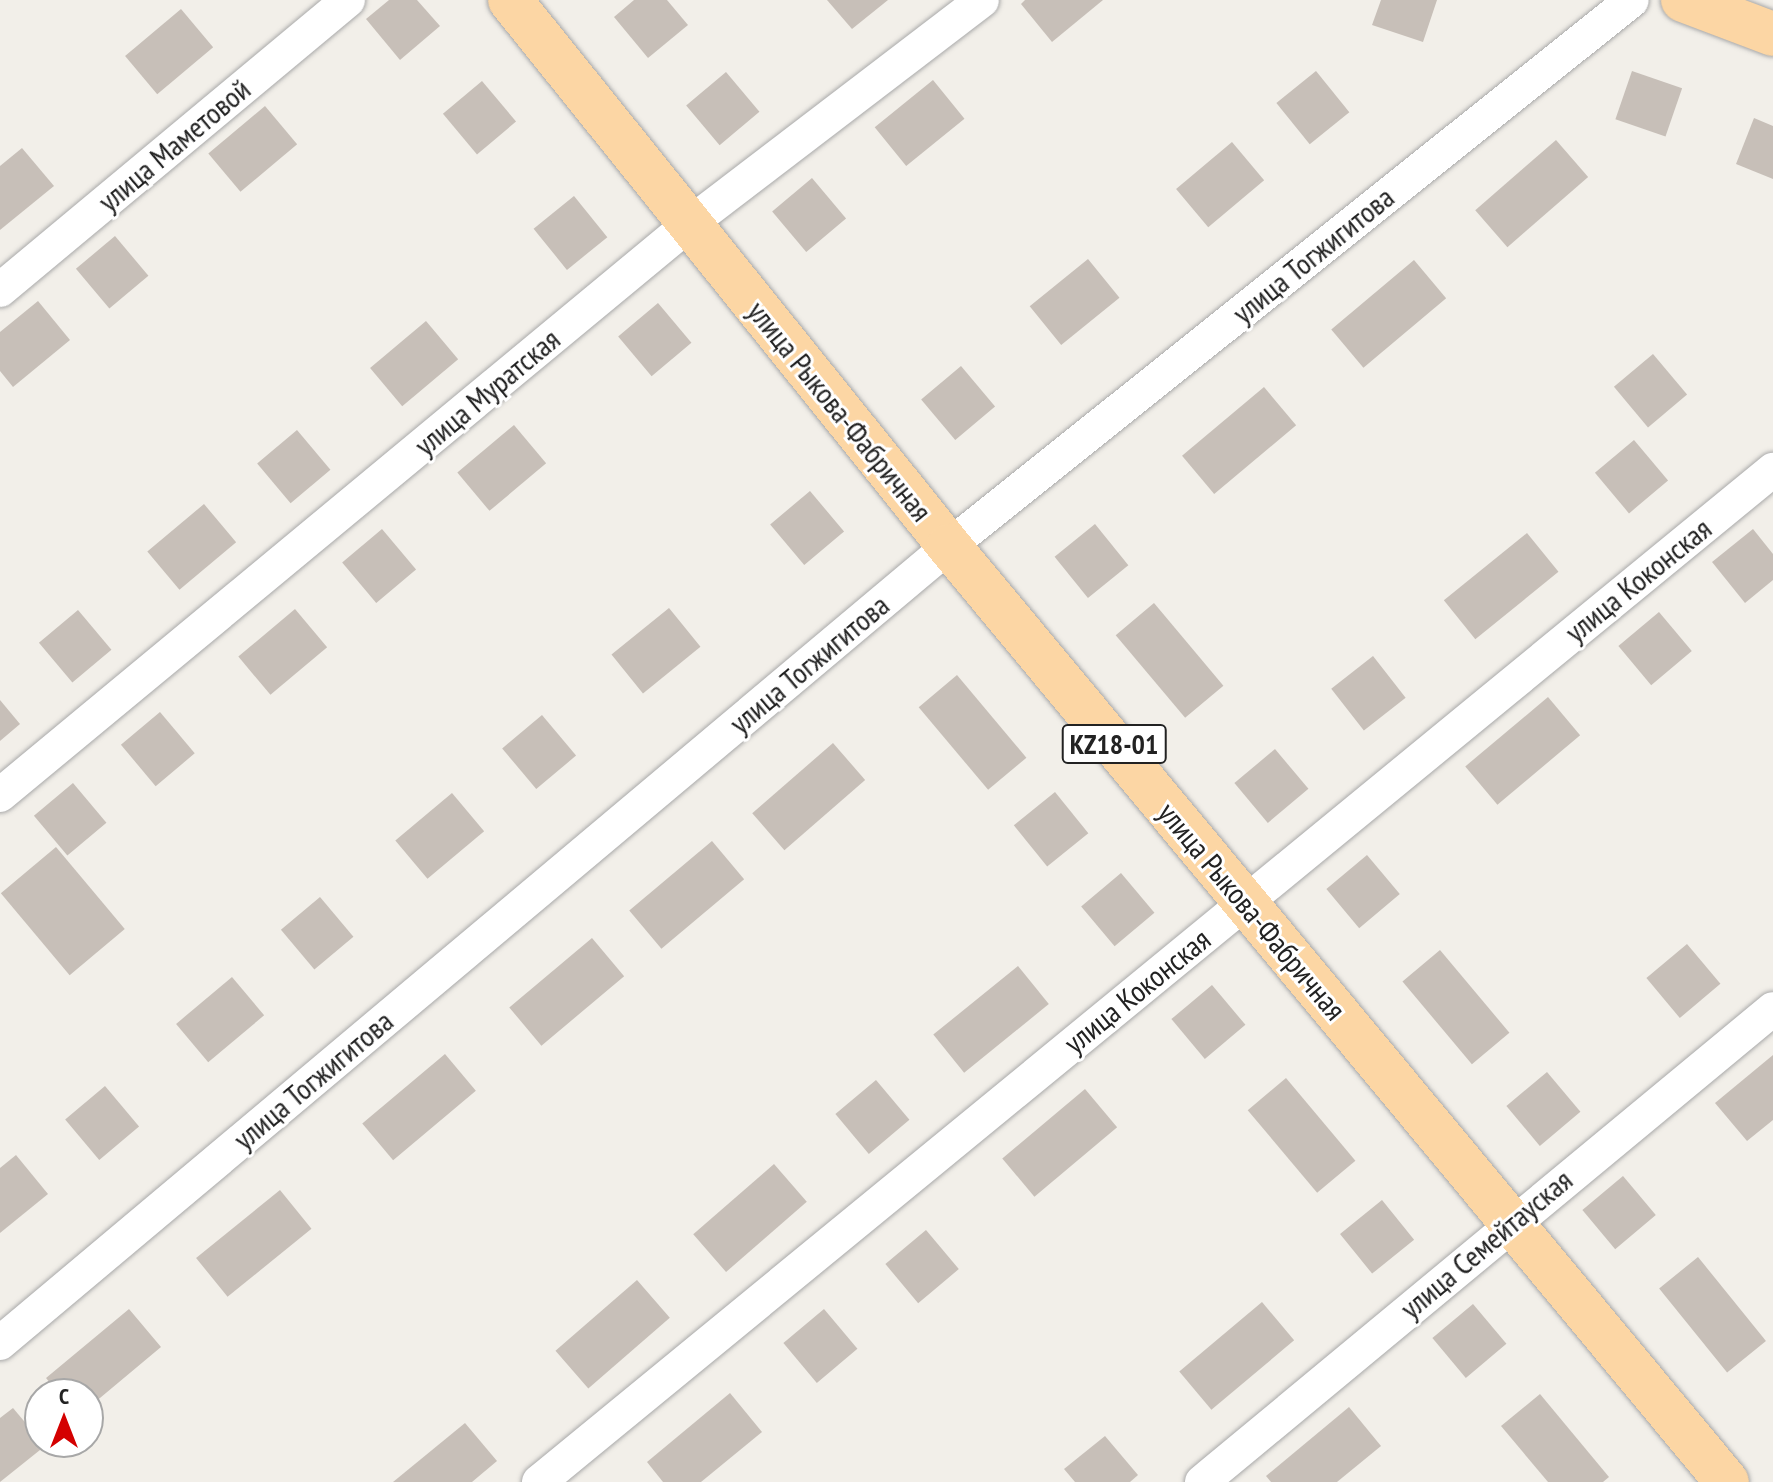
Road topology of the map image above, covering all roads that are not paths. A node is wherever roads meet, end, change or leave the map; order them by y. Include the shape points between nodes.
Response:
1 (348, 0) edge
2 (510, 0) edge
3 (982, 0) edge
4 (1632, 0) edge
5 (1683, 0) edge
6 (1773, 34) edge
7 (688, 225) junction
8 (0, 290) edge
9 (1773, 470) edge
10 (949, 546) junction
11 (0, 795) edge
12 (1245, 902) junction
13 (1773, 1009) edge
14 (1511, 1222) junction
15 (0, 1343) edge
16 (539, 1482) edge
17 (1202, 1482) edge
18 (1727, 1482) edge

1 - 8 street, улица Маметовой
2 - 7 main road, улица Рыкова-Фабричная / KZ18-01
3 - 7 street, улица Муратская
4 - 10 street, улица Тогжигитова
5 - 6 main road
7 - 10 main road, улица Рыкова-Фабричная / KZ18-01
7 - 11 street, улица Муратская
9 - 12 street, улица Коконская
10 - 12 main road, улица Рыкова-Фабричная / KZ18-01
10 - 15 street, улица Тогжигитова
12 - 14 main road, улица Рыкова-Фабричная / KZ18-01
12 - 16 street, улица Коконская
13 - 14 street, улица Семейтауская
14 - 17 street, улица Семейтауская
14 - 18 main road, улица Рыкова-Фабричная / KZ18-01

